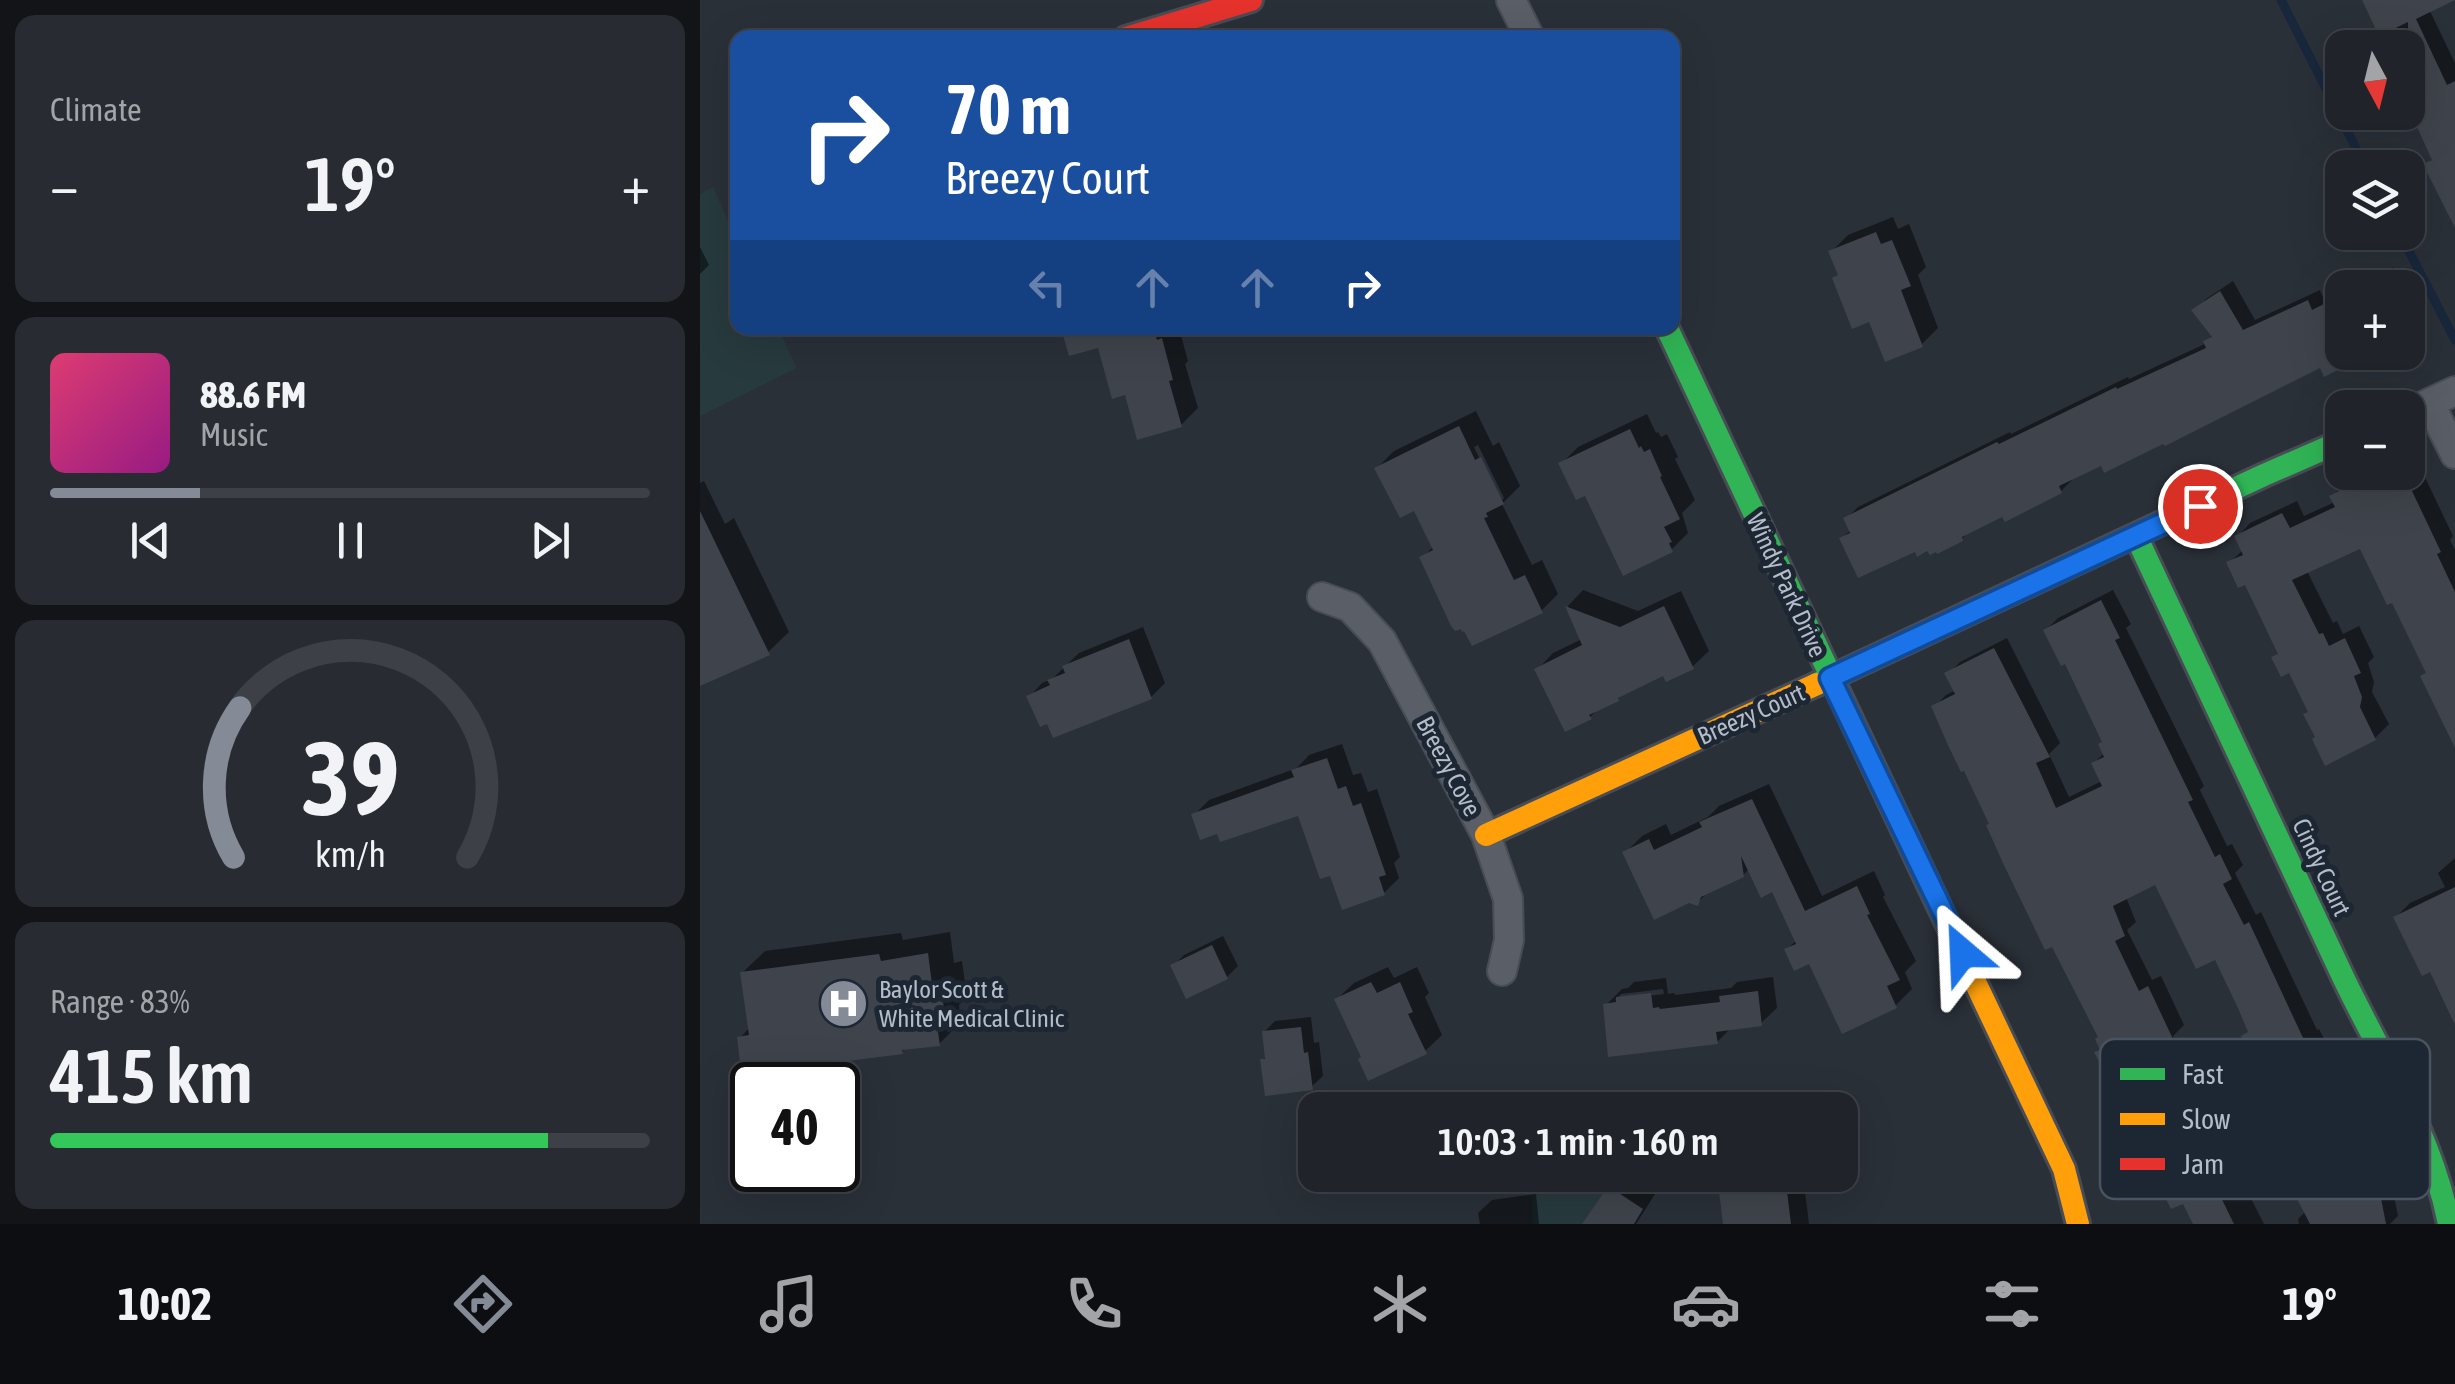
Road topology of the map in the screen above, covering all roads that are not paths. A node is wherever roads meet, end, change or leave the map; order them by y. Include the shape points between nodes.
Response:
1 (1251, 0) edge
2 (1512, 0) edge
3 (1152, 30) edge
4 (1526, 30) edge
5 (1670, 335) edge
6 (2431, 403) edge
7 (2325, 449) edge
8 (2455, 454) edge
9 (2136, 536) junction
10 (1322, 597) dead end
11 (1830, 678) junction
12 (1486, 834) junction
13 (1502, 970) dead end
14 (2373, 1039) edge
15 (2430, 1156) edge
16 (2078, 1224) edge
17 (2449, 1224) edge

1 - 3 street
2 - 4 street
5 - 11 street, Windy Park Drive
6 - 8 street
7 - 9 street, Breezy Court
9 - 11 street, Breezy Court
9 - 14 street, Cindy Court
10 - 12 street, Breezy Cove via 1350,607 1382,641
11 - 12 street, Breezy Court
11 - 16 street, Windy Park Drive via 2057,1152
12 - 13 street, Breezy Cove via 1508,899
15 - 17 street, Cindy Court

